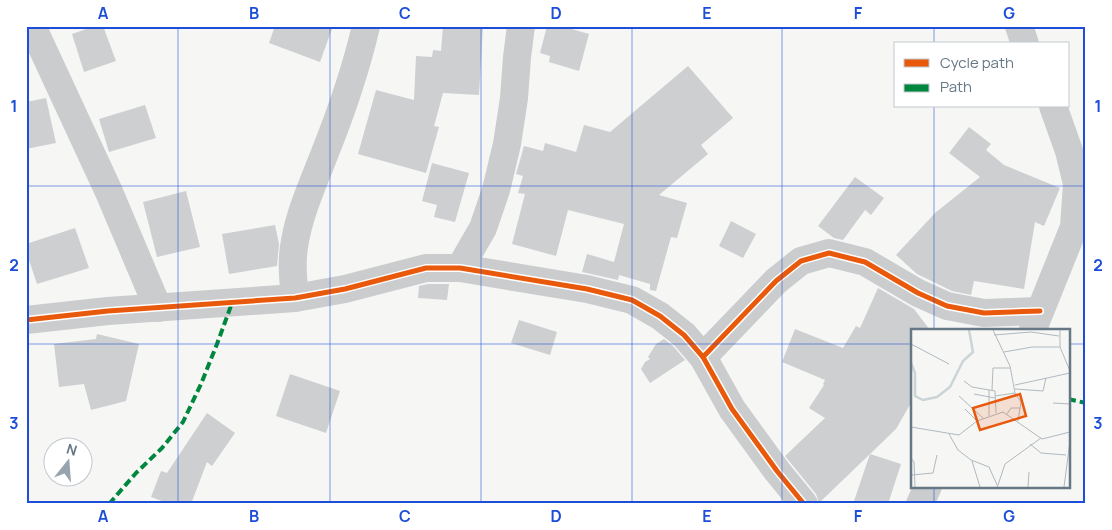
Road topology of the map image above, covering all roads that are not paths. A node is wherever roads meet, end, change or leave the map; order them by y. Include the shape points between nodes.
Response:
1 (32, 26) edge
2 (366, 26) edge
3 (522, 26) edge
4 (1019, 26) edge
5 (1024, 42) edge
6 (1054, 108) edge
7 (460, 268) junction
8 (295, 298) junction
9 (158, 308) junction
10 (26, 320) edge
11 (1036, 320) edge
12 (703, 357) junction
13 (927, 488) edge
14 (804, 504) edge
15 (920, 504) edge

1 - 9 street via 109,192
2 - 8 street via 345,102 295,240
3 - 7 street via 507,144 496,190 483,228
4 - 5 street
6 - 11 street via 1077,184 1074,227
7 - 8 street via 426,268
7 - 12 street via 587,289 632,300 684,335
8 - 9 street
9 - 10 street
11 - 12 street via 947,306 865,262 829,253 801,261 776,281
12 - 14 street via 732,409
13 - 15 street

